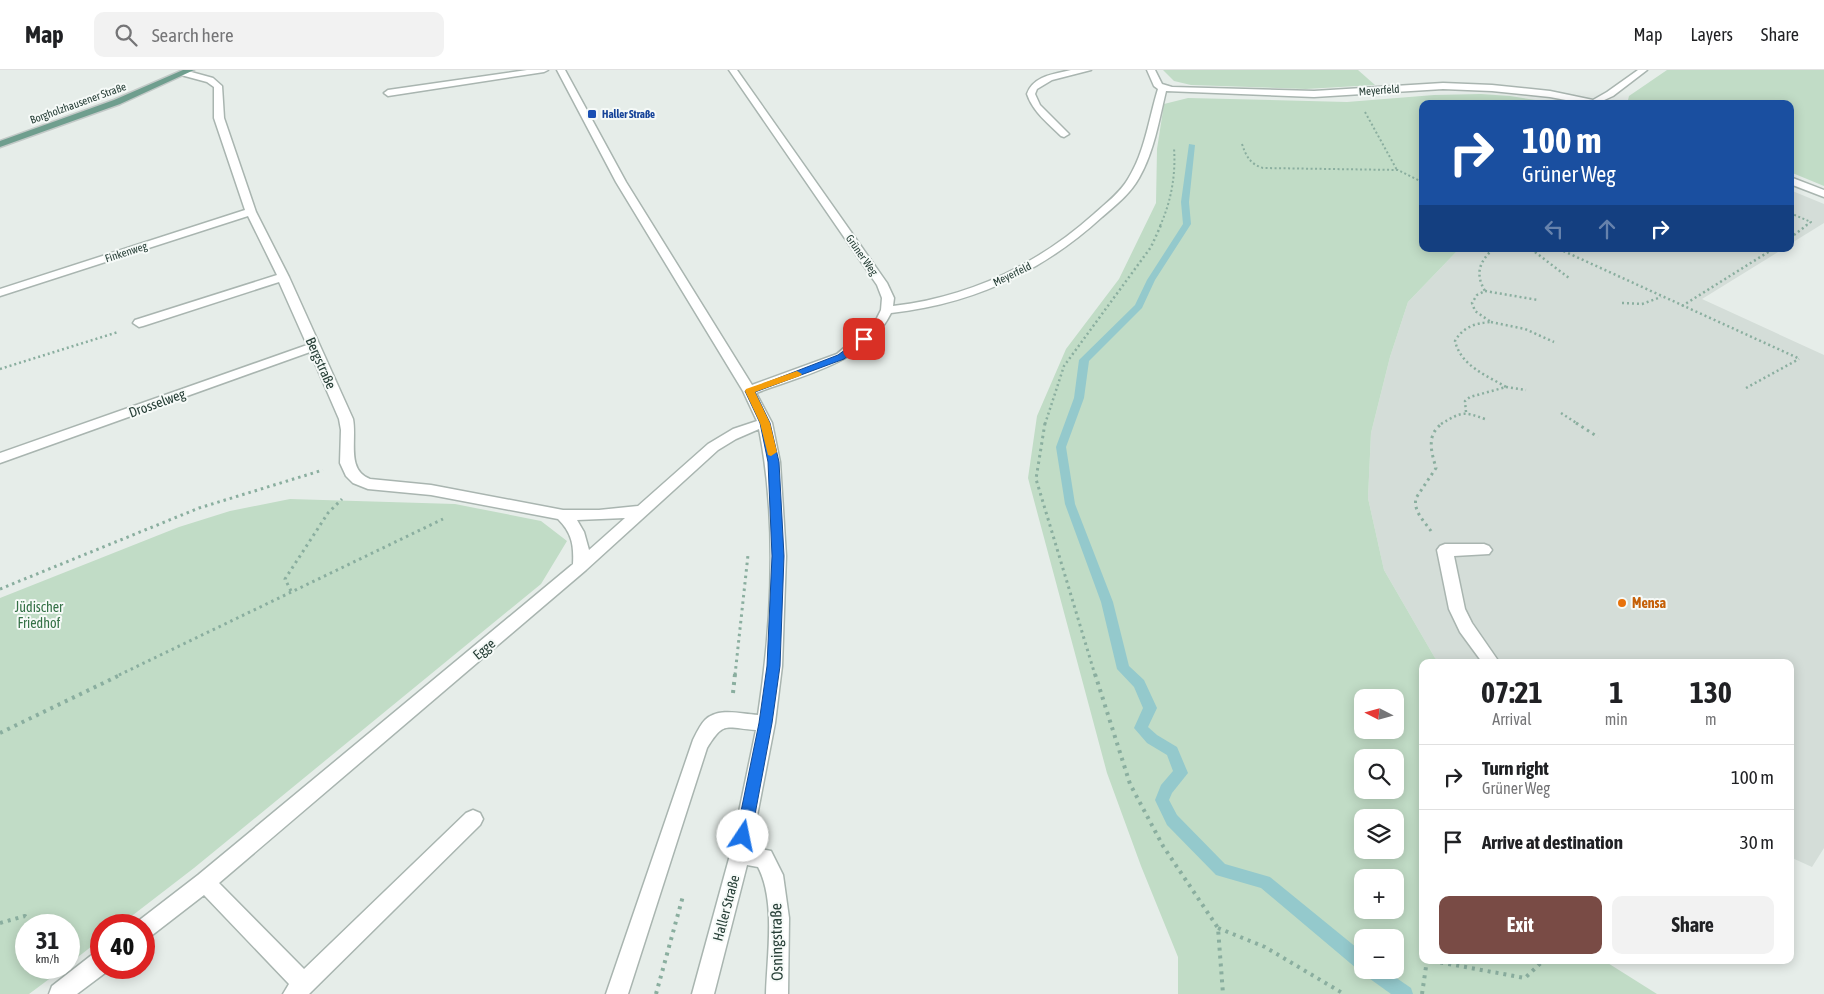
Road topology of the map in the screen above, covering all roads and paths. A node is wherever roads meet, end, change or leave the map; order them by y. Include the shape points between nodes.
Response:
1 (544, 70) edge
2 (561, 70) edge
3 (733, 70) edge
4 (1087, 70) edge
5 (1150, 70) edge
6 (1643, 70) edge
7 (187, 72) edge
8 (1162, 89) junction
9 (1354, 92) junction
10 (388, 93) dead end
11 (1583, 100) edge
12 (1603, 100) edge
13 (1064, 134) dead end
14 (1174, 140) dead end
15 (0, 144) edge
16 (1242, 144) dead end
17 (1398, 170) junction
18 (1419, 180) edge
19 (1794, 182) edge
20 (1824, 194) edge
21 (251, 212) junction
22 (1794, 216) edge
23 (1794, 235) edge
24 (1490, 252) edge
25 (1535, 252) edge
26 (1565, 252) edge
27 (1768, 252) edge
28 (284, 277) junction
29 (1570, 278) dead end
30 (1484, 291) junction
31 (0, 293) edge
32 (1662, 297) junction
33 (1538, 300) dead end
34 (1622, 303) dead end
35 (1682, 306) junction
36 (887, 310) junction
37 (1491, 322) junction
38 (139, 323) joint
39 (1554, 342) dead end
40 (314, 347) junction
41 (0, 369) edge
42 (1506, 387) junction
43 (1746, 388) dead end
44 (1526, 390) dead end
45 (750, 391) junction
46 (1466, 412) junction
47 (1561, 413) dead end
48 (1485, 419) dead end
49 (765, 423) junction
50 (1598, 437) dead end
51 (0, 458) edge
52 (347, 463) junction
53 (358, 480) junction
54 (482, 500) junction
55 (642, 511) junction
56 (563, 515) junction
57 (1445, 550) junction
58 (1484, 550) dead end
59 (582, 566) junction
60 (0, 589) edge
61 (291, 591) junction
62 (1489, 659) edge
63 (766, 723) junction
64 (0, 733) edge
65 (473, 819) dead end
66 (740, 855) junction
67 (205, 882) junction
68 (15, 919) edge
69 (155, 921) edge
70 (0, 923) edge
71 (1218, 928) junction
72 (1426, 964) edge
73 (1449, 964) edge
74 (1540, 964) edge
75 (90, 971) edge
76 (299, 989) edge
77 (60, 994) edge
78 (617, 994) edge
79 (703, 994) edge
80 (776, 994) edge
81 (1223, 994) edge
82 (1344, 994) edge
83 (1422, 994) edge

1 - 10 street
2 - 45 street, Haller Straße via 621,182
3 - 36 street, Grüner Weg via 883,285 888,298
4 - 13 street via 1050,77 1034,88 1033,103
5 - 8 street
6 - 12 street
7 - 15 main road, Borgholzhausener Straße via 117,102
7 - 21 street, Bergstraße via 218,86 220,118
8 - 9 street, Meyerfeld via 1305,94
8 - 36 street, Meyerfeld via 1146,149 1130,186 1084,230 1034,264 995,283 957,298
9 - 11 street, Meyerfeld via 1473,87
9 - 17 path
14 - 71 path via 1175,164 1169,206 1151,248 1064,366 1046,416 1036,479 1130,784 1163,846
16 - 17 path via 1248,162 1263,168
17 - 18 path
19 - 20 street
21 - 28 street, Bergstraße
21 - 31 street, Finkenweg
22 - 23 path via 1811,222
24 - 30 path via 1478,268 1478,279
25 - 29 path
26 - 32 path
27 - 35 path
28 - 38 street
28 - 40 street, Bergstraße
30 - 33 path
30 - 37 path via 1475,294 1472,306 1481,318
32 - 34 path via 1647,304
32 - 35 path
35 - 43 path via 1800,358
36 - 45 street via 864,339 841,357
37 - 39 path via 1525,329
37 - 42 path via 1464,329 1455,341 1456,348 1468,363
38 - 41 path
40 - 51 street, Drosselweg
40 - 52 street, Bergstraße via 346,419
42 - 44 path
42 - 46 path via 1470,397 1465,401
45 - 49 street, Haller Straße
46 - 48 path
46 - 57 path via 1448,419 1434,432 1430,447 1436,468 1416,494 1414,504
47 - 50 path
49 - 55 street, Egge via 737,431 713,446
49 - 63 street, Haller Straße via 773,462 778,556 774,666
52 - 53 street
52 - 60 path via 199,508
53 - 54 street
53 - 61 path via 328,513 285,579
54 - 56 street
54 - 61 path
55 - 56 street
55 - 59 street, Egge
56 - 59 street via 574,525 582,545
57 - 58 street
57 - 62 street via 1457,609
59 - 67 street, Egge
61 - 64 path
63 - 66 street, Haller Straße
63 - 78 street via 720,720 710,726 699,746
65 - 76 street
66 - 79 street, Haller Straße
66 - 80 street, Osningstraße via 764,858 773,875 779,918
67 - 69 street, Egge
67 - 76 street
68 - 70 path
71 - 81 path
71 - 82 path via 1265,947
72 - 83 path
73 - 74 path via 1525,978
75 - 77 street

